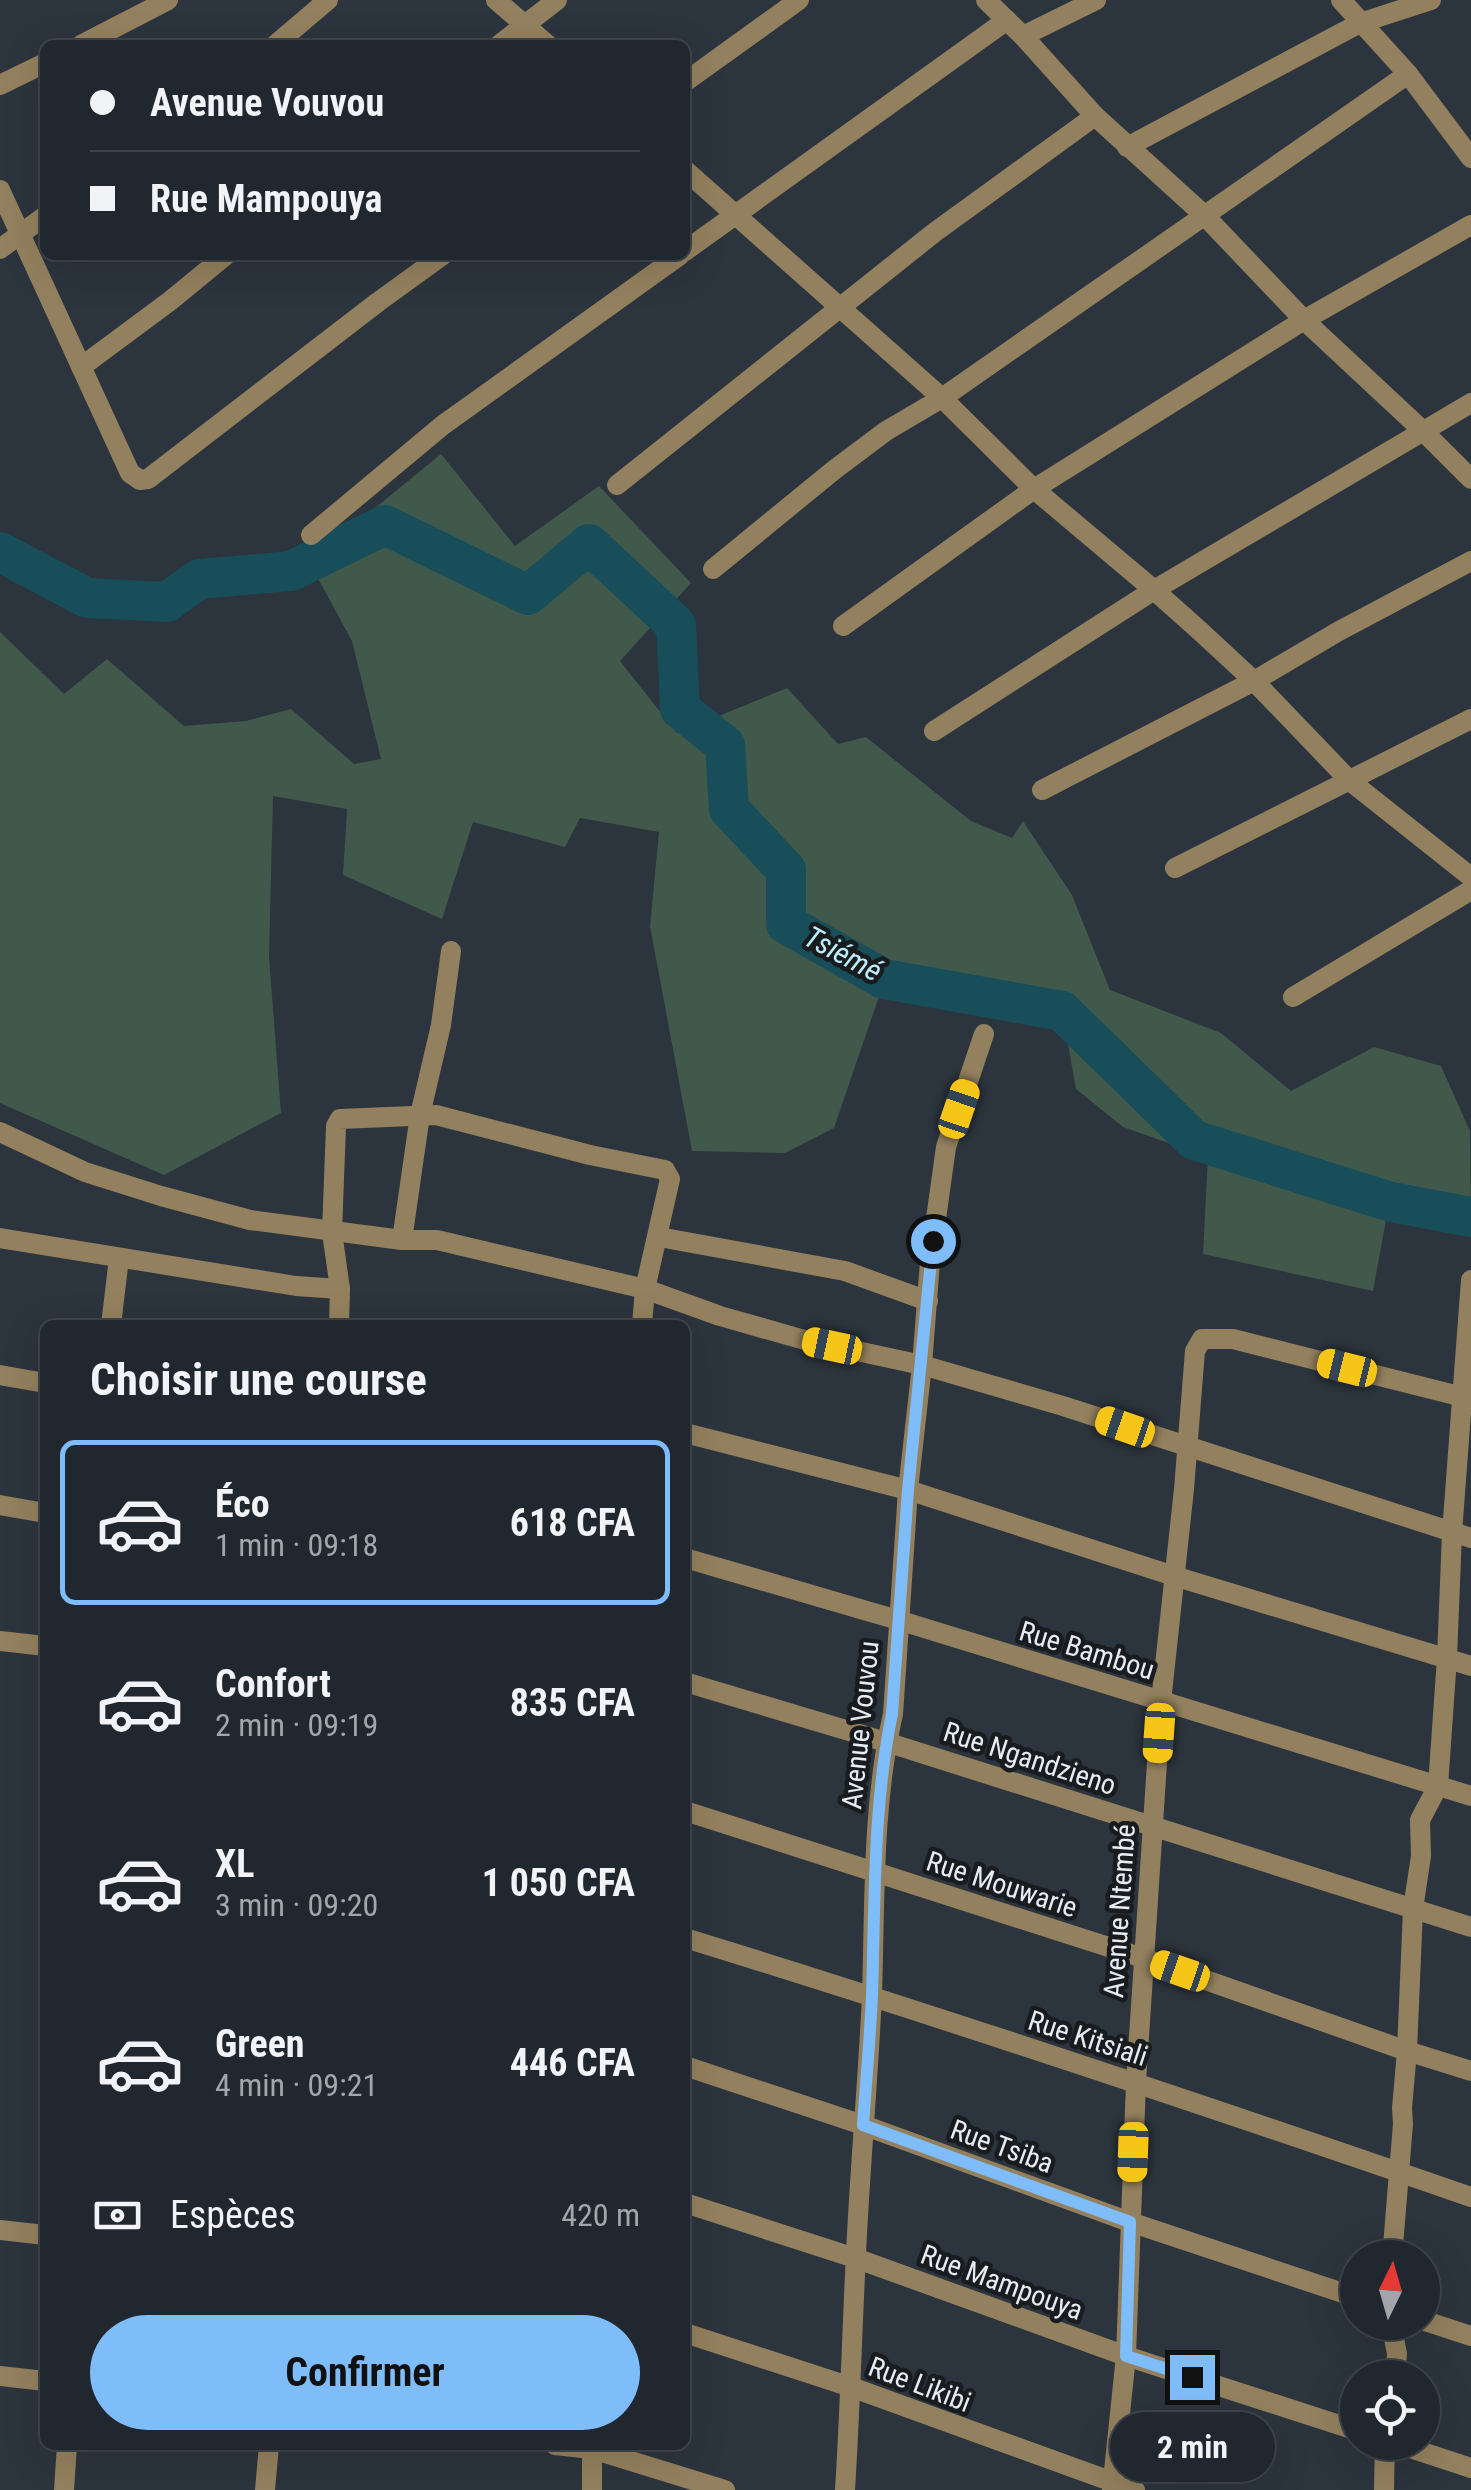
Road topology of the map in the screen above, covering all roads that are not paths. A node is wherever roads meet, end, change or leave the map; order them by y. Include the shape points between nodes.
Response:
1 (168, 0) edge
2 (328, 0) edge
3 (496, 0) edge
4 (557, 0) edge
5 (799, 0) edge
6 (986, 0) edge
7 (1096, 0) edge
8 (1341, 0) edge
9 (1431, 0) edge
10 (1006, 20) junction
11 (1360, 23) junction
12 (525, 24) junction
13 (1024, 36) junction
14 (91, 40) edge
15 (281, 40) edge
16 (505, 40) edge
17 (543, 40) edge
18 (40, 65) edge
19 (1408, 74) junction
20 (690, 78) edge
21 (0, 84) edge
22 (1095, 116) junction
23 (1127, 147) junction
24 (1471, 158) edge
25 (690, 175) edge
26 (0, 190) edge
27 (1204, 215) junction
28 (734, 216) junction
29 (40, 220) edge
30 (1471, 225) edge
31 (20, 234) junction
32 (690, 247) edge
33 (0, 249) edge
34 (220, 260) edge
35 (436, 260) edge
36 (672, 260) edge
37 (840, 308) junction
38 (1304, 320) junction
39 (81, 367) junction
40 (942, 398) junction
41 (1471, 403) edge
42 (1422, 430) junction
43 (1471, 479) edge
44 (617, 485) dead end
45 (1034, 489) junction
46 (311, 535) dead end
47 (1471, 561) edge
48 (714, 569) dead end
49 (1154, 590) junction
50 (843, 626) dead end
51 (1254, 681) junction
52 (1471, 718) edge
53 (934, 730) dead end
54 (1350, 780) junction
55 (1042, 790) dead end
56 (1175, 868) dead end
57 (1471, 877) edge
58 (1471, 890) edge
59 (452, 952) dead end
60 (1293, 998) dead end
61 (984, 1034) dead end
62 (420, 1115) junction
63 (0, 1132) edge
64 (332, 1232) junction
65 (659, 1237) junction
66 (0, 1238) edge
67 (402, 1240) junction
68 (119, 1258) junction
69 (1471, 1280) edge
70 (645, 1289) junction
71 (340, 1290) junction
72 (928, 1301) junction
73 (112, 1320) edge
74 (339, 1320) edge
75 (642, 1320) edge
76 (922, 1366) junction
77 (0, 1375) edge
78 (40, 1382) edge
79 (1466, 1398) edge
80 (690, 1434) edge
81 (1187, 1448) junction
82 (908, 1490) junction
83 (0, 1505) edge
84 (40, 1512) edge
85 (1461, 1536) edge
86 (690, 1559) edge
87 (1174, 1576) junction
88 (898, 1620) junction
89 (0, 1641) edge
90 (40, 1645) edge
91 (1447, 1658) junction
92 (1471, 1666) edge
93 (690, 1683) edge
94 (1161, 1702) junction
95 (886, 1742) junction
96 (1438, 1786) junction
97 (1471, 1796) edge
98 (690, 1813) edge
99 (1152, 1826) junction
100 (874, 1872) junction
101 (1413, 1908) junction
102 (1471, 1927) edge
103 (690, 1940) edge
104 (1143, 1958) junction
105 (872, 1996) junction
106 (1407, 2051) junction
107 (690, 2068) edge
108 (1471, 2071) edge
109 (1136, 2082) junction
110 (863, 2125) junction
111 (1398, 2172) junction
112 (1471, 2197) edge
113 (690, 2206) edge
114 (1130, 2222) junction
115 (0, 2230) edge
116 (40, 2234) edge
117 (1393, 2240) edge
118 (855, 2258) junction
119 (1340, 2292) edge
120 (1440, 2326) edge
121 (690, 2335) edge
122 (1471, 2336) edge
123 (1126, 2356) junction
124 (0, 2376) edge
125 (40, 2380) edge
126 (851, 2387) junction
127 (1340, 2425) edge
128 (67, 2450) edge
129 (268, 2450) edge
130 (592, 2450) edge
131 (601, 2450) edge
132 (1440, 2458) edge
133 (1387, 2460) edge
134 (1471, 2468) edge
135 (1112, 2486) edge
136 (64, 2490) edge
137 (265, 2490) edge
138 (592, 2490) edge
139 (724, 2490) edge
140 (844, 2490) edge
141 (1134, 2490) edge
142 (1384, 2490) edge

1 - 14 street
2 - 15 street
3 - 12 street
4 - 12 street
5 - 20 street
6 - 10 street
7 - 13 street
8 - 11 street
9 - 11 street
10 - 13 street
10 - 28 street
11 - 19 street
11 - 23 street
12 - 16 street
12 - 17 street
13 - 22 street
18 - 21 street
19 - 24 street
19 - 27 street
22 - 23 street
22 - 37 street
23 - 27 street
25 - 28 street
26 - 31 street
27 - 38 street
27 - 40 street
28 - 32 street
28 - 37 street
29 - 31 street
30 - 38 street
31 - 33 street
31 - 39 street
34 - 39 street
35 - 39 street via 148,479 130,473
36 - 46 street via 444,425
37 - 40 street
37 - 44 street
38 - 42 street
38 - 45 street
40 - 45 street
40 - 48 street via 886,431
41 - 42 street
42 - 43 street
42 - 49 street
45 - 49 street
45 - 50 street
47 - 51 street
49 - 51 street
49 - 53 street
51 - 54 street
51 - 55 street
52 - 54 street
54 - 56 street
54 - 57 street
58 - 60 street
59 - 62 street
61 - 72 street, Avenue Vouvou via 946,1147
62 - 64 street via 340,1119
62 - 65 street via 666,1170
62 - 67 street
63 - 64 street via 85,1172 162,1196 250,1220
64 - 67 street
64 - 71 street
65 - 70 street
65 - 72 street via 845,1271
66 - 68 street
67 - 70 street via 437,1240
68 - 71 street
68 - 73 street
69 - 79 street
70 - 75 street
70 - 76 street via 802,1339
71 - 74 street
72 - 76 street, Avenue Vouvou
76 - 81 street
76 - 82 street, Avenue Vouvou
77 - 78 street
79 - 81 street, Avenue Ntembé via 1233,1339 1202,1339 1195,1351
79 - 85 street
80 - 82 street
81 - 85 street
81 - 87 street, Avenue Ntembé
82 - 87 street
82 - 88 street, Avenue Vouvou
83 - 84 street
85 - 91 street
86 - 88 street, Rue Bambou
87 - 91 street
87 - 94 street, Avenue Ntembé
88 - 94 street, Rue Bambou
88 - 95 street, Avenue Vouvou
89 - 90 street
91 - 92 street
91 - 96 street
93 - 95 street, Rue Ngandzieno
94 - 96 street, Rue Bambou
94 - 99 street, Avenue Ntembé
95 - 99 street, Rue Ngandzieno
95 - 100 street, Avenue Vouvou
96 - 97 street, Rue Bambou
96 - 101 street via 1420,1820
98 - 100 street, Rue Mouwarie
99 - 101 street, Rue Ngandzieno
99 - 104 street, Avenue Ntembé
100 - 104 street, Rue Mouwarie
100 - 105 street, Avenue Vouvou
101 - 102 street, Rue Ngandzieno
101 - 106 street
103 - 105 street, Rue Kitsiali
104 - 106 street, Rue Mouwarie
104 - 109 street, Avenue Ntembé
105 - 109 street, Rue Kitsiali
105 - 110 street, Avenue Vouvou
106 - 108 street, Rue Mouwarie
106 - 111 street
107 - 110 street, Rue Tsiba
109 - 111 street, Rue Kitsiali
109 - 114 street, Avenue Ntembé
110 - 114 street, Rue Tsiba
110 - 118 street, Avenue Vouvou
111 - 112 street, Rue Kitsiali
111 - 117 street
113 - 118 street, Rue Mampouya
114 - 119 street, Rue Tsiba
114 - 123 street, Avenue Ntembé
115 - 116 street
118 - 123 street, Rue Mampouya
118 - 126 street, Avenue Vouvou
120 - 122 street
121 - 126 street, Rue Likibi
123 - 127 street, Rue Mampouya
123 - 135 street, Avenue Ntembé
124 - 125 street
126 - 135 street, Rue Likibi
126 - 140 street, Avenue Vouvou
128 - 136 street
129 - 137 street
130 - 138 street
131 - 139 street
132 - 134 street
133 - 142 street
135 - 141 street, Rue Likibi

